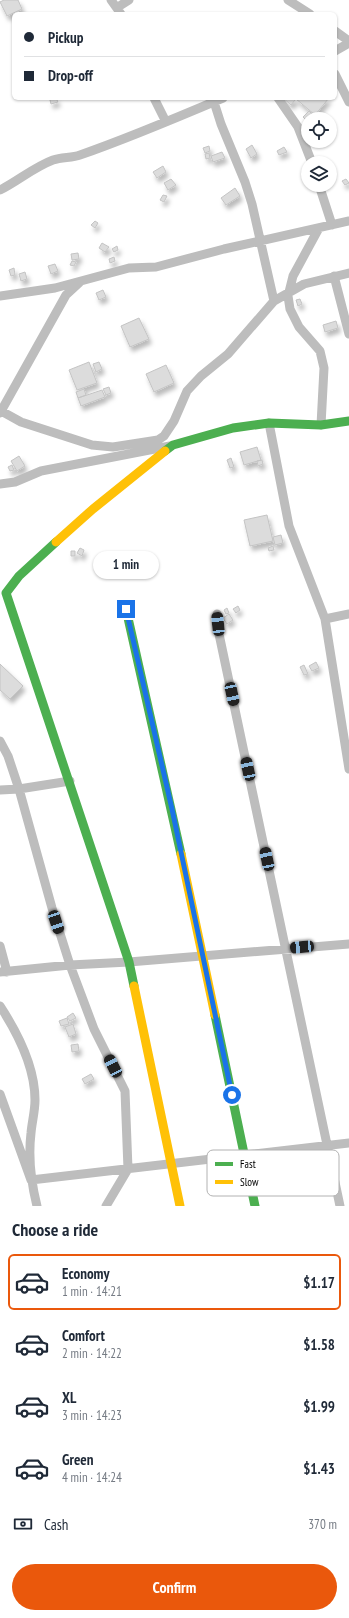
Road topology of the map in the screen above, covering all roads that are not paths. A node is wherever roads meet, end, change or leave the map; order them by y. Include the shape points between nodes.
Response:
1 (111, 0) edge
2 (129, 0) edge
3 (288, 0) edge
4 (120, 11) edge
5 (307, 12) edge
6 (337, 33) edge
7 (349, 42) edge
8 (337, 50) edge
9 (337, 78) edge
10 (155, 100) edge
11 (218, 100) edge
12 (279, 100) edge
13 (349, 102) edge
14 (166, 122) junction
15 (309, 156) edge
16 (0, 190) edge
17 (321, 192) edge
18 (349, 221) edge
19 (332, 225) junction
20 (319, 228) junction
21 (261, 240) junction
22 (349, 273) edge
23 (334, 276) junction
24 (82, 281) junction
25 (289, 292) junction
26 (0, 296) edge
27 (274, 300) junction
28 (349, 334) edge
29 (0, 412) edge
30 (349, 421) edge
31 (269, 423) junction
32 (321, 425) junction
33 (173, 445) junction
34 (0, 484) edge
35 (126, 609) dead end
36 (217, 614) dead end
37 (349, 614) edge
38 (325, 619) junction
39 (0, 741) edge
40 (349, 769) edge
41 (70, 781) junction
42 (19, 789) junction
43 (0, 790) edge
44 (349, 944) edge
45 (0, 946) edge
46 (286, 949) junction
47 (203, 956) junction
48 (129, 962) junction
49 (70, 965) junction
50 (4, 972) edge
51 (0, 1006) edge
52 (0, 1094) edge
53 (349, 1143) edge
54 (328, 1146) junction
55 (244, 1150) edge
56 (291, 1150) edge
57 (329, 1150) edge
58 (207, 1160) edge
59 (172, 1164) junction
60 (128, 1168) junction
61 (30, 1180) junction
62 (253, 1196) edge
63 (338, 1196) edge
64 (37, 1206) edge
65 (106, 1206) edge
66 (180, 1206) edge
67 (255, 1206) edge
68 (340, 1206) edge

1 - 4 street
2 - 4 street
3 - 5 street
6 - 7 street
7 - 8 street
9 - 13 street
10 - 14 street
11 - 14 street
11 - 21 street via 228,142 245,182
12 - 15 street via 298,127
14 - 16 street via 78,156 54,160
17 - 19 street
18 - 19 street
19 - 20 street
20 - 21 street
20 - 25 street via 293,276
21 - 24 street via 156,267 129,268
21 - 27 street
22 - 23 street
23 - 25 street via 304,284
23 - 28 street
24 - 26 street via 55,288
24 - 29 street via 66,295
25 - 27 street
25 - 32 street via 290,309 299,326 320,351 324,368
27 - 29 street via 228,354 187,391 174,421 164,436 158,440 113,447 92,445 21,422
30 - 32 street
31 - 32 street
31 - 33 street via 233,428
31 - 38 street via 289,526
33 - 34 street via 40,472 15,482
33 - 41 street via 93,509 19,576 6,593
35 - 47 street
36 - 46 street
37 - 38 street
38 - 40 street
39 - 42 street
41 - 42 street
41 - 48 street
42 - 43 street
42 - 49 street
44 - 46 street
45 - 50 street
46 - 47 street
46 - 54 street
47 - 48 street
47 - 55 street
48 - 49 street
48 - 59 street
49 - 50 street
49 - 60 street via 94,1029 125,1091
51 - 61 street via 15,1028 34,1082
52 - 61 street
53 - 54 street
54 - 56 street
54 - 57 street
58 - 59 street
59 - 60 street
59 - 66 street
60 - 61 street
60 - 65 street
61 - 64 street
62 - 67 street
63 - 68 street

